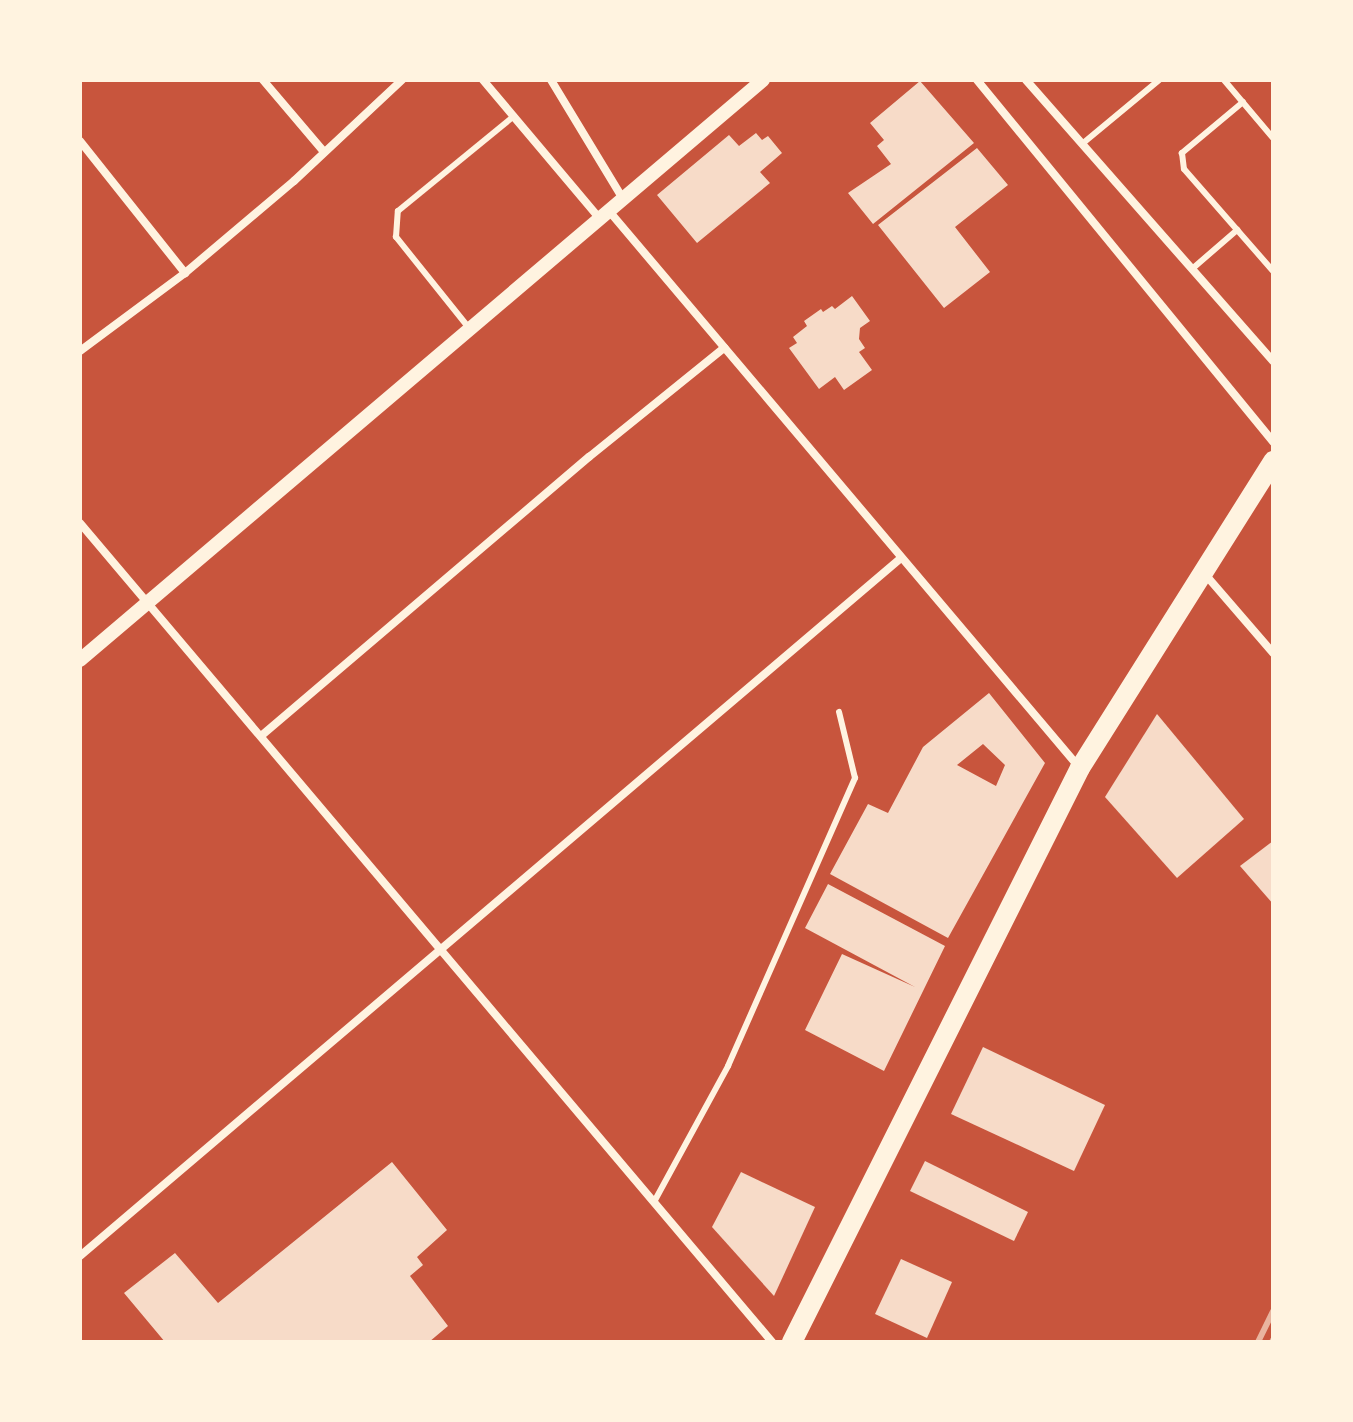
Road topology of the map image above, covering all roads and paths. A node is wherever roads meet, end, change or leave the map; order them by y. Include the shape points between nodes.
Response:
1 (263, 80) edge
2 (402, 80) edge
3 (483, 80) edge
4 (551, 80) edge
5 (763, 80) edge
6 (977, 80) edge
7 (1026, 80) edge
8 (1159, 80) edge
9 (1224, 80) edge
10 (1243, 102) junction
11 (514, 116) junction
12 (1273, 138) edge
13 (80, 141) edge
14 (1082, 144) junction
15 (324, 152) junction
16 (623, 199) junction
17 (604, 215) junction
18 (1237, 230) junction
19 (1192, 269) junction
20 (1273, 271) edge
21 (185, 273) junction
22 (470, 329) junction
23 (724, 348) junction
24 (80, 351) edge
25 (1273, 361) edge
26 (1273, 442) edge
27 (1273, 461) edge
28 (80, 523) edge
29 (901, 558) junction
30 (1204, 573) junction
31 (148, 603) junction
32 (1273, 653) edge
33 (80, 660) edge
34 (839, 712) dead end
35 (261, 736) junction
36 (1080, 768) junction
37 (442, 949) junction
38 (654, 1202) junction
39 (80, 1256) edge
40 (772, 1342) edge
41 (792, 1342) edge

1 - 15 street
2 - 15 street
3 - 11 street
4 - 16 street
5 - 16 street
6 - 26 street
7 - 14 street
8 - 14 lane
9 - 10 lane
10 - 12 lane
10 - 18 lane via 1182,153 1184,169
11 - 17 street
11 - 22 lane via 398,211 396,237
13 - 21 street
14 - 19 street
15 - 21 street
16 - 17 street
17 - 22 street
17 - 23 street
18 - 19 lane
18 - 20 lane
19 - 25 street
21 - 24 street
22 - 31 street
23 - 29 street
23 - 35 street
27 - 30 main road
28 - 31 street
29 - 36 street
29 - 37 street
30 - 32 street
30 - 36 main road
31 - 33 street
31 - 35 street
34 - 38 lane via 855,778 728,1066
35 - 37 street
36 - 41 main road
37 - 38 street
37 - 39 street
38 - 40 street

